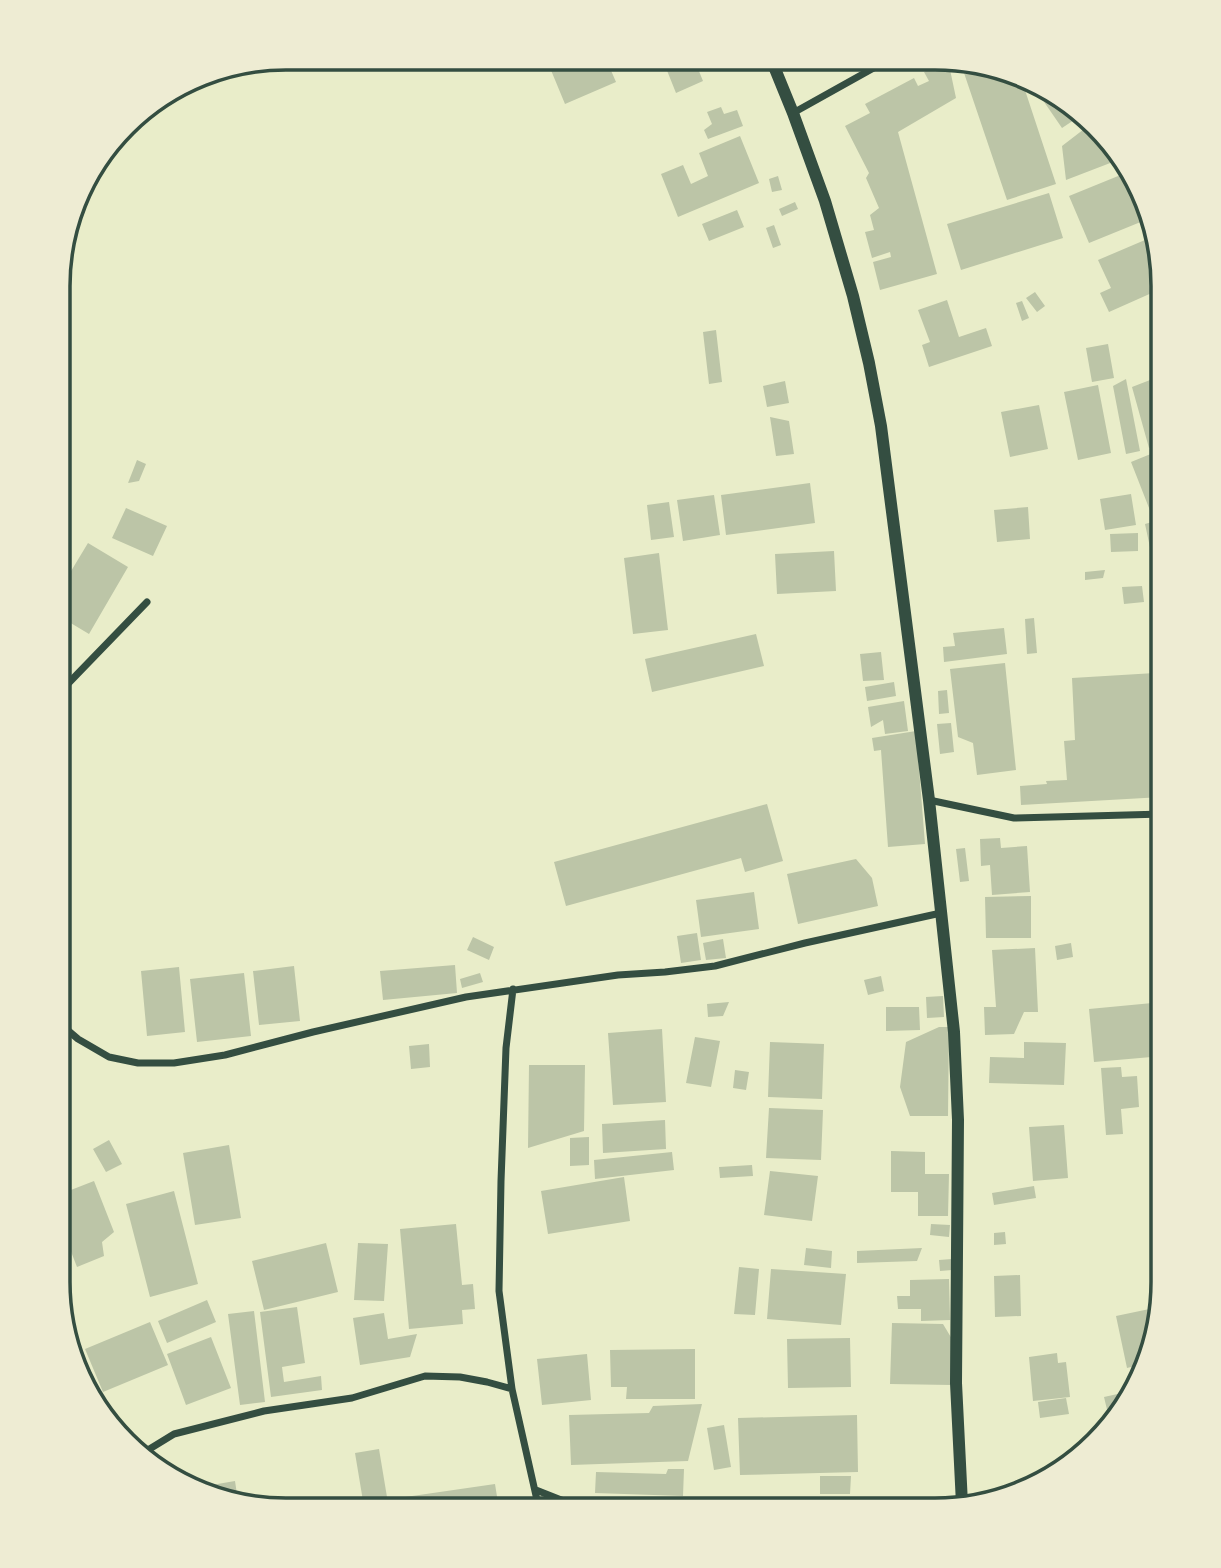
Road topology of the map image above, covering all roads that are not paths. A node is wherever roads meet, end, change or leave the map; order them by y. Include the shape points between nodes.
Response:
1 (775, 70) edge
2 (870, 70) edge
3 (793, 113) junction
4 (147, 602) dead end
5 (70, 682) edge
6 (929, 800) junction
7 (1151, 814) edge
8 (941, 913) junction
9 (513, 989) junction
10 (70, 1033) edge
11 (512, 1389) junction
12 (150, 1449) edge
13 (536, 1490) junction
14 (960, 1496) edge
15 (537, 1498) edge
16 (556, 1498) edge

1 - 3 street
2 - 3 street
3 - 6 street via 825,201 869,363
4 - 5 street
6 - 7 street via 1014,818
6 - 8 street
8 - 9 street via 715,966
8 - 14 street via 958,1120
9 - 10 street via 174,1063 109,1057
9 - 11 street via 506,1048 499,1292
11 - 12 street via 487,1381 425,1376 352,1398 264,1411 174,1434
11 - 13 street
13 - 15 street
13 - 16 street

